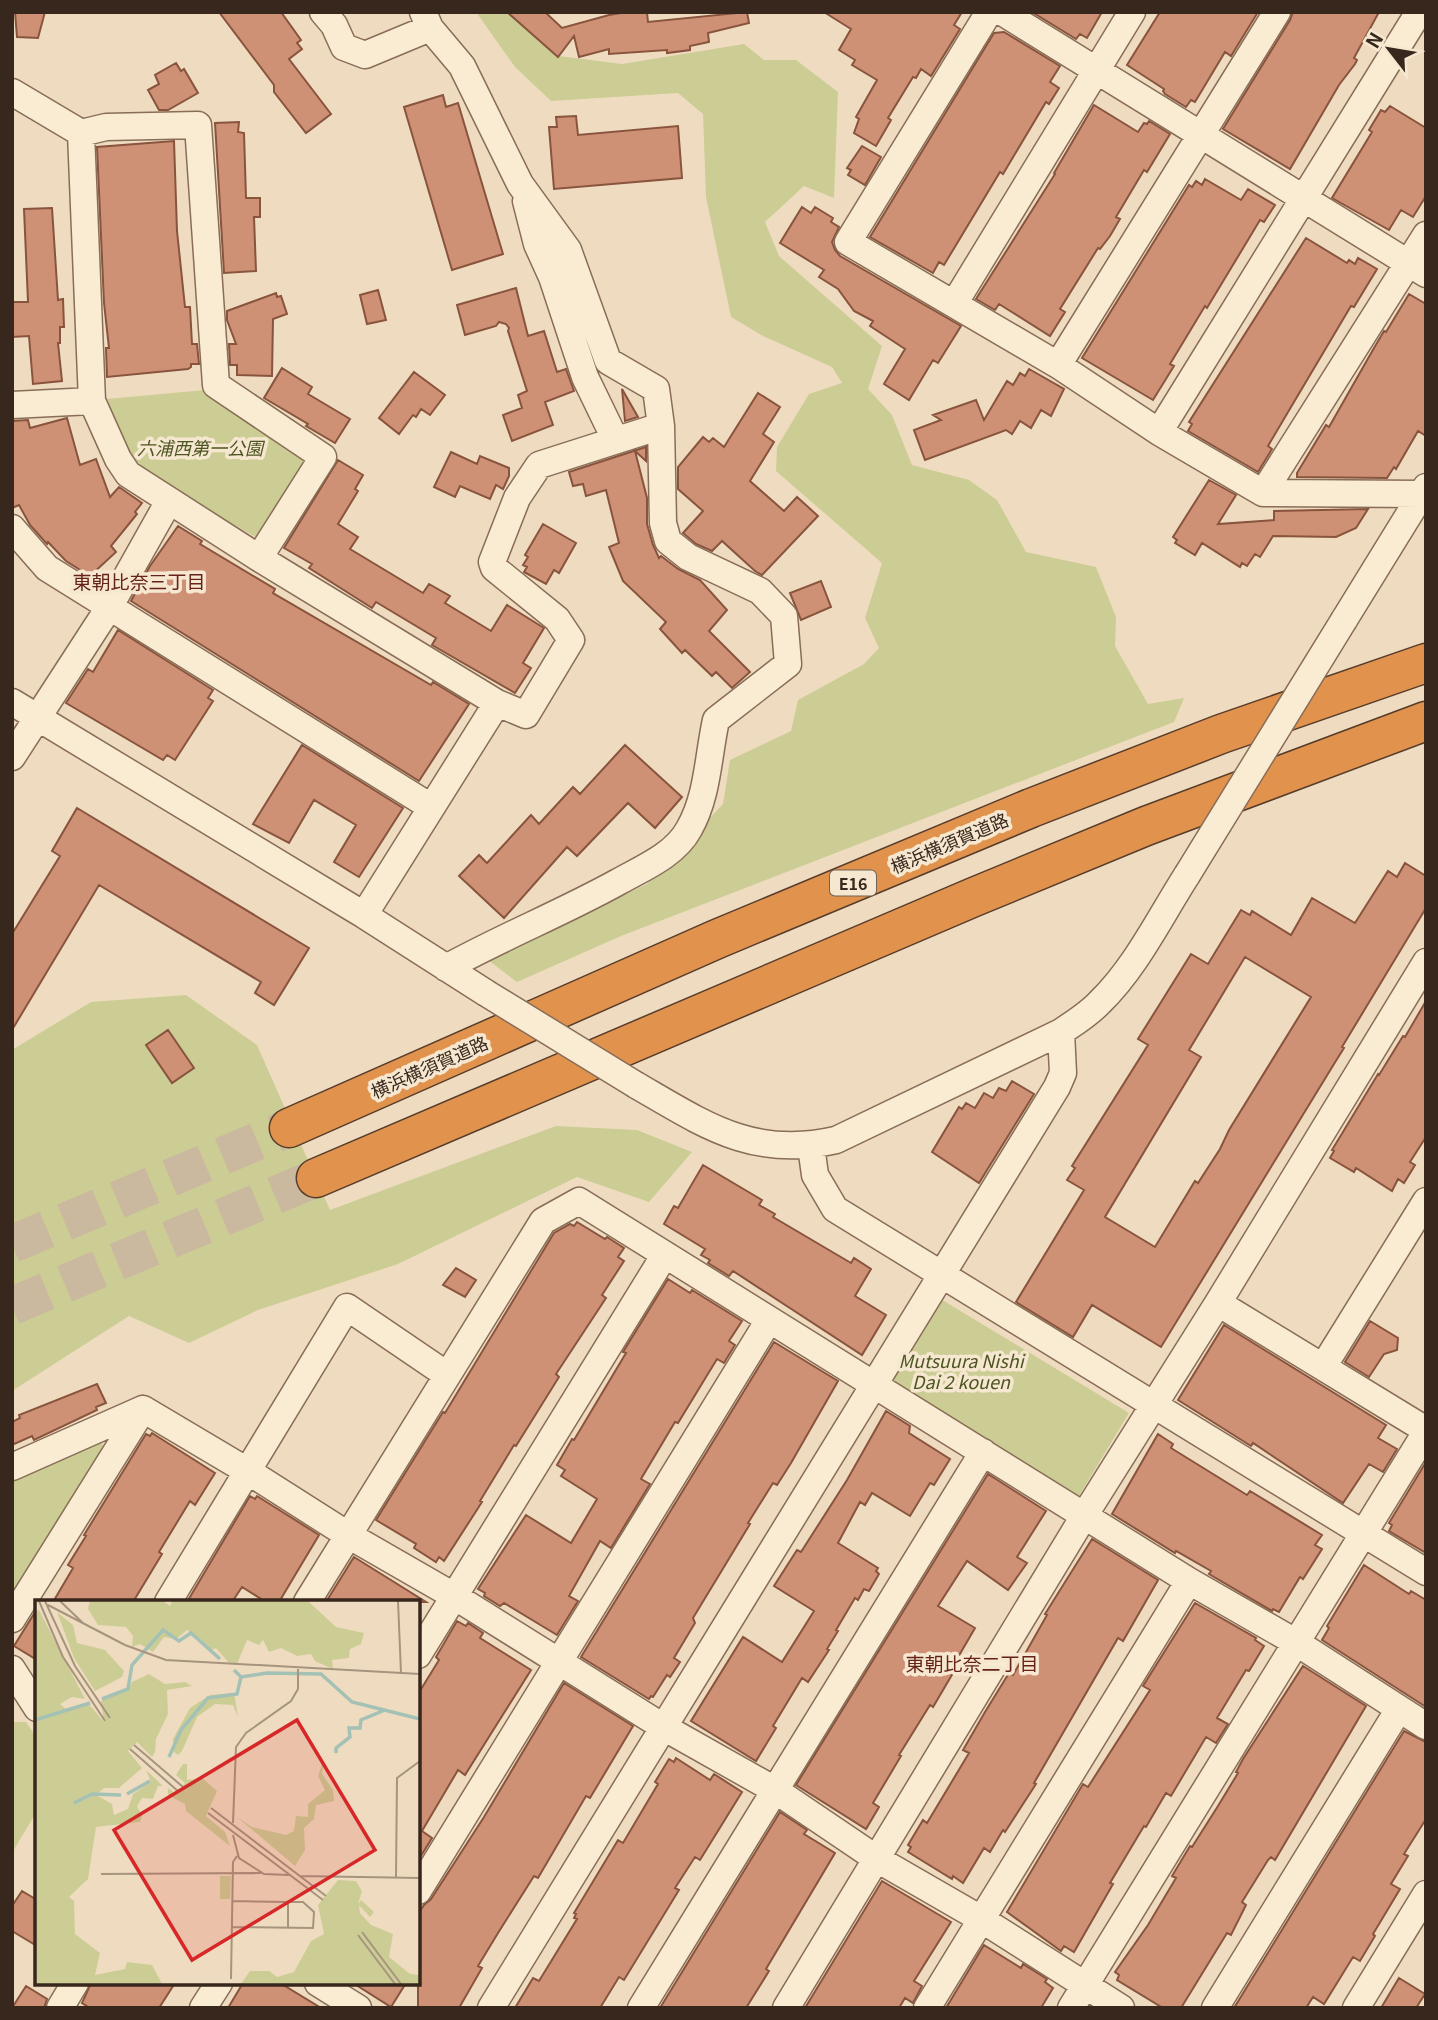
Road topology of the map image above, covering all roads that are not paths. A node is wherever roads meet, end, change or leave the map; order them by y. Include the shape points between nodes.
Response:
1 (323, 12) edge
2 (989, 12) edge
3 (1002, 12) edge
4 (1132, 12) edge
5 (1277, 12) edge
6 (1419, 12) edge
7 (426, 20) edge
8 (1097, 70) junction
9 (12, 92) edge
10 (81, 133) junction
11 (1201, 135) junction
12 (522, 186) junction
13 (1305, 198) junction
14 (1426, 234) edge
15 (1417, 269) edge
16 (954, 304) junction
17 (1058, 365) junction
18 (92, 401) junction
19 (12, 405) edge
20 (661, 426) junction
21 (1159, 432) junction
22 (615, 439) junction
23 (1423, 490) edge
24 (1264, 493) junction
25 (169, 500) junction
26 (12, 528) edge
27 (258, 558) junction
28 (110, 606) junction
29 (1426, 663) edge
30 (12, 702) edge
31 (497, 703) junction
32 (36, 718) junction
33 (1426, 721) edge
34 (12, 757) edge
35 (430, 807) junction
36 (364, 915) junction
37 (1426, 962) edge
38 (446, 968) junction
39 (1061, 1032) junction
40 (289, 1128) tunnel mouth
41 (810, 1146) junction
42 (316, 1178) tunnel mouth
43 (1426, 1201) edge
44 (664, 1256) junction
45 (941, 1274) junction
46 (1218, 1303) junction
47 (769, 1320) junction
48 (1323, 1367) junction
49 (447, 1375) junction
50 (874, 1384) junction
51 (1154, 1405) junction
52 (143, 1409) junction
53 (1426, 1431) edge
54 (983, 1451) junction
55 (12, 1467) edge
56 (249, 1472) junction
57 (1084, 1516) junction
58 (1363, 1533) junction
59 (348, 1535) junction
60 (1426, 1572) edge
61 (1189, 1581) junction
62 (454, 1596) junction
63 (169, 1600) edge
64 (308, 1600) edge
65 (12, 1619) edge
66 (1297, 1643) junction
67 (420, 1652) edge
68 (558, 1663) junction
69 (12, 1669) edge
70 (35, 1705) edge
71 (1399, 1709) junction
72 (1426, 1726) edge
73 (665, 1728) junction
74 (775, 1790) junction
75 (877, 1859) junction
76 (420, 1888) edge
77 (1426, 1894) edge
78 (981, 1919) junction
79 (74, 1985) edge
80 (218, 1985) edge
81 (322, 1985) edge
82 (1085, 1985) junction
83 (354, 2000) edge
84 (60, 2008) edge
85 (204, 2008) edge
86 (491, 2008) edge
87 (641, 2008) edge
88 (786, 2008) edge
89 (927, 2008) edge
90 (1071, 2008) edge
91 (1121, 2008) edge
92 (1215, 2008) edge
93 (1356, 2008) edge

1 - 7 street via 344,47 365,55
2 - 16 street via 848,242
3 - 8 street
4 - 8 street
5 - 11 street
6 - 13 street
7 - 12 street via 462,66
8 - 11 street
8 - 16 street
9 - 10 street
10 - 18 street
10 - 27 street via 106,127 198,125 216,385 323,457
11 - 13 street
11 - 17 street
12 - 20 street via 568,250 608,360 656,388
12 - 22 street via 537,244 585,377
13 - 15 street
13 - 21 street
14 - 15 street
15 - 24 street
16 - 17 street
17 - 21 street
18 - 19 street
18 - 25 street via 128,474
20 - 22 street
20 - 38 street via 663,523 668,541 688,557 761,591 785,616 788,664 716,720 702,798 689,829 674,848 582,902
21 - 24 street
22 - 31 street via 539,464 517,498 492,562 494,568 557,619 571,640 526,715
23 - 24 street
23 - 39 street, bridge via 1113,988
25 - 27 street
25 - 28 street
26 - 28 street via 47,568
27 - 31 street
28 - 32 street
28 - 35 street
29 - 40 highway, 横浜横須賀道路 / E16 via 1221,734 1031,808 717,939
30 - 32 street
31 - 35 street
32 - 34 street
32 - 36 street
33 - 42 highway via 1146,826
35 - 36 street
36 - 38 street
37 - 46 street
38 - 41 street, bridge via 699,1122 736,1138 784,1147
39 - 41 street via 836,1140
39 - 45 street via 1063,1073 1057,1087
41 - 45 street via 815,1175 835,1209
43 - 48 street
44 - 47 street
44 - 49 street via 579,1201 543,1221
44 - 62 street
45 - 50 street
45 - 51 street
46 - 48 street
46 - 51 street
47 - 50 street
47 - 68 street
48 - 53 street
49 - 56 street via 347,1307
49 - 59 street
50 - 54 street
50 - 73 street
51 - 57 street
51 - 58 street
52 - 55 street
52 - 56 street
52 - 65 street
53 - 58 street
54 - 57 street
54 - 74 street
56 - 59 street
56 - 63 street
57 - 61 street
57 - 75 street
58 - 60 street
58 - 66 street
59 - 62 street
59 - 64 street
61 - 66 street
61 - 78 street
62 - 67 street
62 - 68 street
66 - 71 street
66 - 82 street
68 - 73 street
68 - 76 street
69 - 70 street
71 - 72 street
71 - 92 street
73 - 74 street
73 - 86 street
74 - 75 street
74 - 87 street
75 - 78 street
75 - 88 street
77 - 93 street
78 - 82 street
78 - 89 street
79 - 84 street
80 - 85 street
81 - 83 street
82 - 90 street
82 - 91 street

